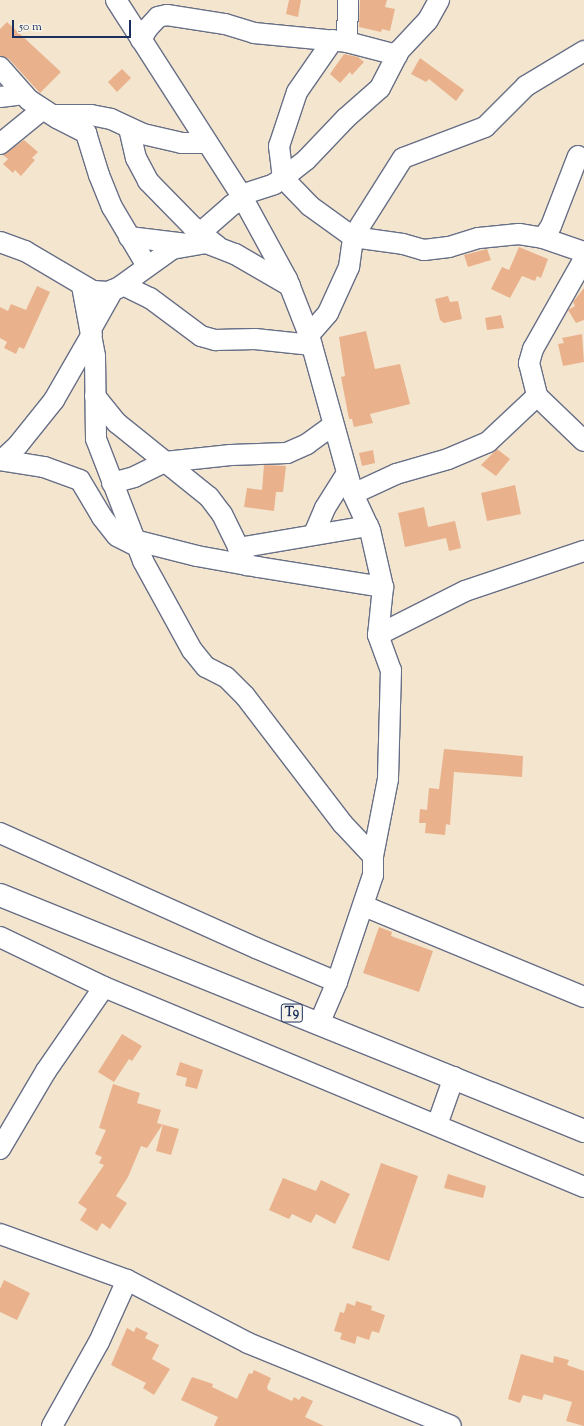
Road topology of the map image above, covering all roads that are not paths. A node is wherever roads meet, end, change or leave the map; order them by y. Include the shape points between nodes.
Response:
1 (116, 0) edge
2 (348, 0) edge
3 (439, 0) edge
4 (140, 40) junction
5 (340, 41) junction
6 (584, 51) edge
7 (397, 54) junction
8 (0, 67) edge
9 (24, 94) junction
10 (0, 97) edge
11 (47, 112) junction
12 (129, 128) junction
13 (207, 143) junction
14 (0, 144) edge
15 (578, 156) dead end
16 (283, 178) junction
17 (242, 197) junction
18 (353, 236) junction
19 (129, 237) junction
20 (543, 238) junction
21 (195, 239) junction
22 (0, 242) edge
23 (584, 252) edge
24 (584, 259) edge
25 (147, 266) junction
26 (82, 286) junction
27 (290, 286) junction
28 (118, 287) junction
29 (92, 332) junction
30 (310, 340) junction
31 (95, 396) junction
32 (538, 396) junction
33 (328, 429) dead end
34 (584, 441) edge
35 (1, 460) edge
36 (166, 462) junction
37 (347, 473) junction
38 (112, 483) junction
39 (353, 494) junction
40 (368, 526) junction
41 (314, 534) junction
42 (136, 543) junction
43 (584, 551) edge
44 (242, 557) junction
45 (383, 587) junction
46 (378, 635) junction
47 (0, 833) edge
48 (373, 856) junction
49 (0, 894) edge
50 (364, 906) junction
51 (0, 937) edge
52 (337, 982) junction
53 (104, 987) junction
54 (584, 997) edge
55 (319, 1024) junction
56 (454, 1077) junction
57 (437, 1125) junction
58 (584, 1132) edge
59 (0, 1149) edge
60 (584, 1187) edge
61 (0, 1234) edge
62 (127, 1280) junction
63 (52, 1426) edge
64 (451, 1426) edge

1 - 4 street
2 - 5 street
3 - 7 street via 428,20
4 - 5 street via 158,17 167,15 225,24 254,33
4 - 13 street
5 - 7 street
5 - 16 street via 298,92 286,119 279,146
6 - 18 street via 526,86 485,127 403,158
7 - 16 street via 380,88 346,118 306,160
8 - 9 street
9 - 10 street
9 - 11 street
11 - 12 street via 111,119
11 - 14 street
11 - 19 street via 86,133 99,175
12 - 13 street via 142,134 181,143
12 - 21 street via 136,158 148,180
13 - 17 street
15 - 20 street via 551,226
16 - 17 street
16 - 18 street via 310,206
17 - 21 street
17 - 27 street
18 - 20 street via 424,250 450,247 479,238 519,234
18 - 30 street via 349,267 328,313
19 - 21 street
19 - 25 street
20 - 23 street
21 - 25 street via 172,249
21 - 27 street via 219,248
22 - 26 street via 25,251
24 - 32 street via 533,349 529,362
25 - 28 street
26 - 28 street via 93,291
26 - 29 street
27 - 30 street
28 - 29 street
28 - 30 street via 150,298 201,336 215,340
29 - 31 street via 96,356
29 - 35 street via 54,400 27,434
30 - 37 street
31 - 36 street via 117,423
31 - 38 street via 96,439
32 - 34 street
32 - 39 street via 488,442 448,459 396,474
33 - 36 street via 307,444 287,453 230,455
35 - 42 street via 51,469 80,480 102,517 117,536
36 - 38 street via 134,477
36 - 44 street via 209,497 222,514
37 - 39 street
37 - 41 street via 325,508
38 - 42 street
39 - 40 street
40 - 41 street
40 - 45 street
41 - 44 street
42 - 44 street
42 - 48 street via 192,650 206,667 226,677 245,696 343,824
43 - 46 street via 465,591
44 - 45 street
45 - 46 street
46 - 48 street via 391,670 388,780
47 - 52 street
48 - 50 street via 373,875
49 - 55 highway, T9
50 - 52 street
50 - 54 street
51 - 53 street
52 - 55 street
53 - 57 street
53 - 59 street via 46,1071
55 - 56 highway, T9
56 - 57 street
56 - 58 highway, T9
57 - 60 street
61 - 62 street
62 - 63 street via 99,1342
62 - 64 street via 248,1343

